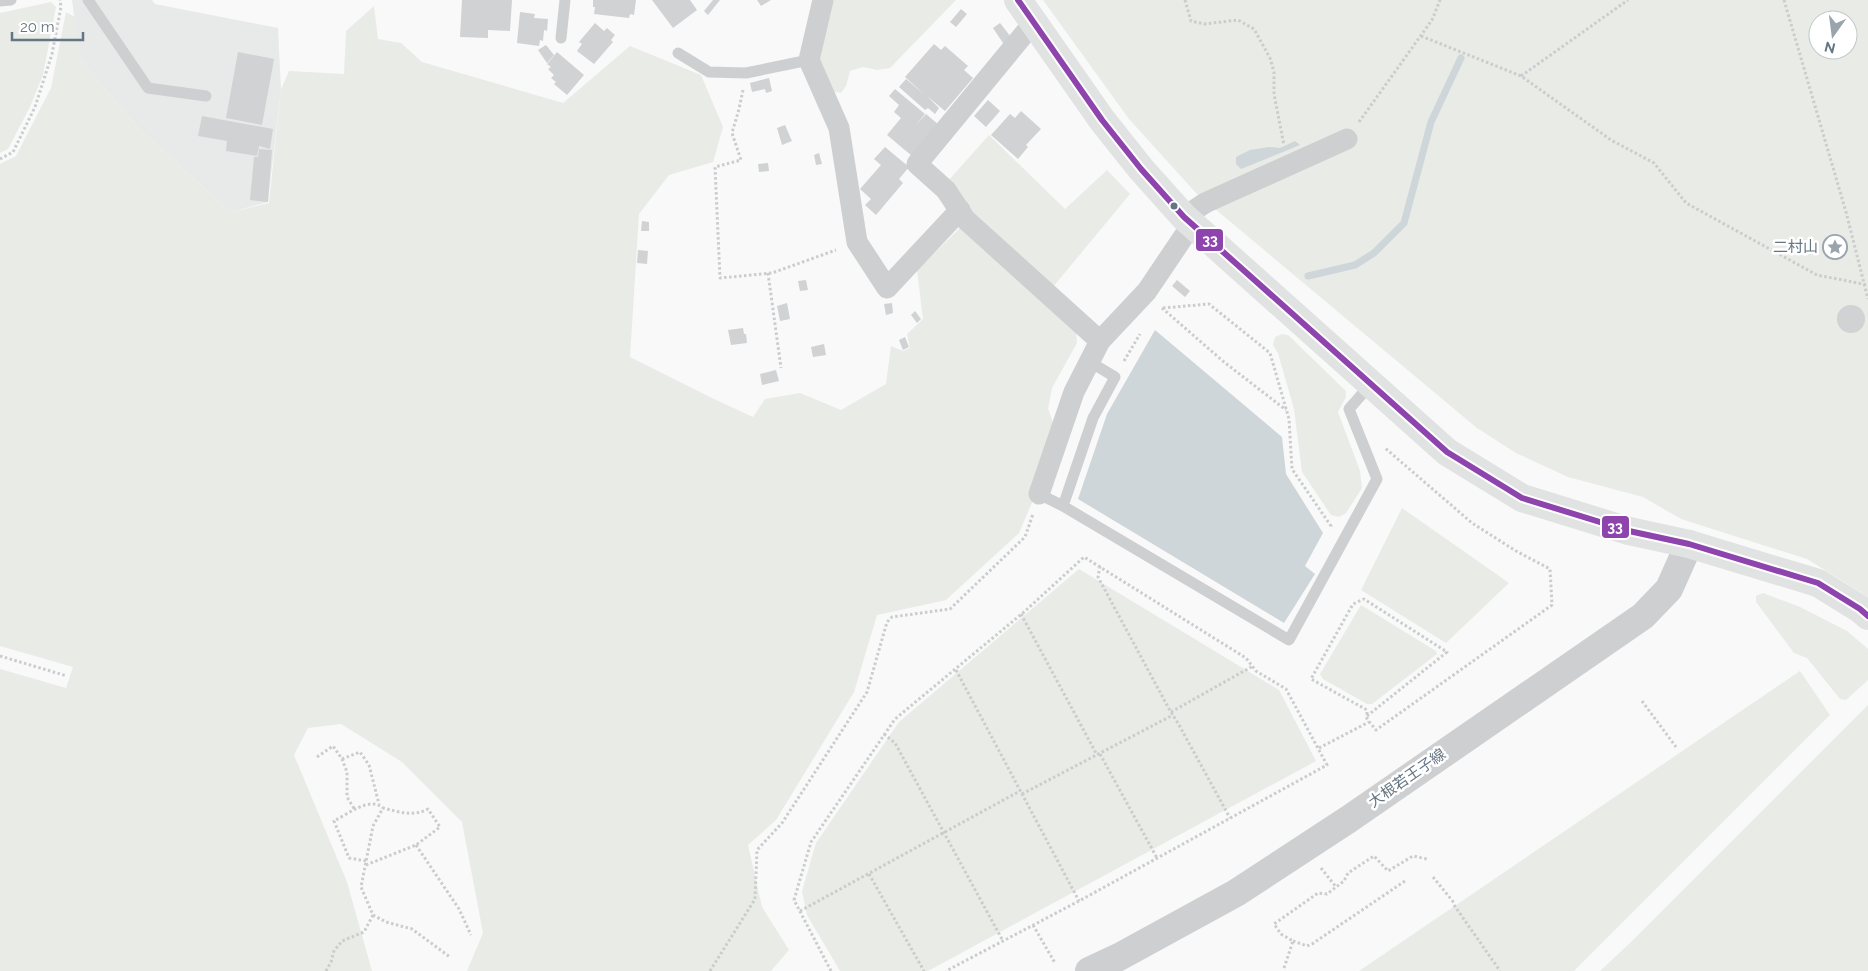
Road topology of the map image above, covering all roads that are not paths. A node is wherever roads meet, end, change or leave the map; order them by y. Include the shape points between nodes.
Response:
1 (11, 0) edge
2 (88, 0) edge
3 (565, 0) edge
4 (823, 0) edge
5 (1018, 0) edge
6 (0, 1) edge
7 (1034, 22) junction
8 (561, 38) dead end
9 (678, 53) dead end
10 (809, 60) junction
11 (206, 96) dead end
12 (1348, 139) road end
13 (960, 210) junction
14 (1190, 221) junction
15 (1100, 342) junction
16 (1090, 362) junction
17 (1370, 384) junction
18 (1039, 494) joint
19 (1063, 506) junction
20 (1689, 544) junction
21 (1868, 616) edge
22 (1089, 971) edge

1 - 6 lane
2 - 11 lane via 148,88
3 - 8 lane
4 - 10 street
5 - 7 main road
7 - 13 street via 917,164 946,190
7 - 14 main road via 1102,120 1141,169
9 - 10 lane via 709,72 746,73
10 - 13 street via 839,128 857,242 888,288
12 - 14 street via 1205,202
13 - 15 street
14 - 15 street via 1184,236 1147,291
14 - 17 main road
15 - 16 street
16 - 18 street via 1074,392
16 - 19 lane via 1115,377 1093,418
17 - 19 lane via 1350,409 1377,479 1289,640
17 - 20 main road via 1447,452 1522,498 1629,531
18 - 19 lane
20 - 21 main road via 1818,584
20 - 22 street, 大根若王子線 via 1669,588 1643,616 1236,893

